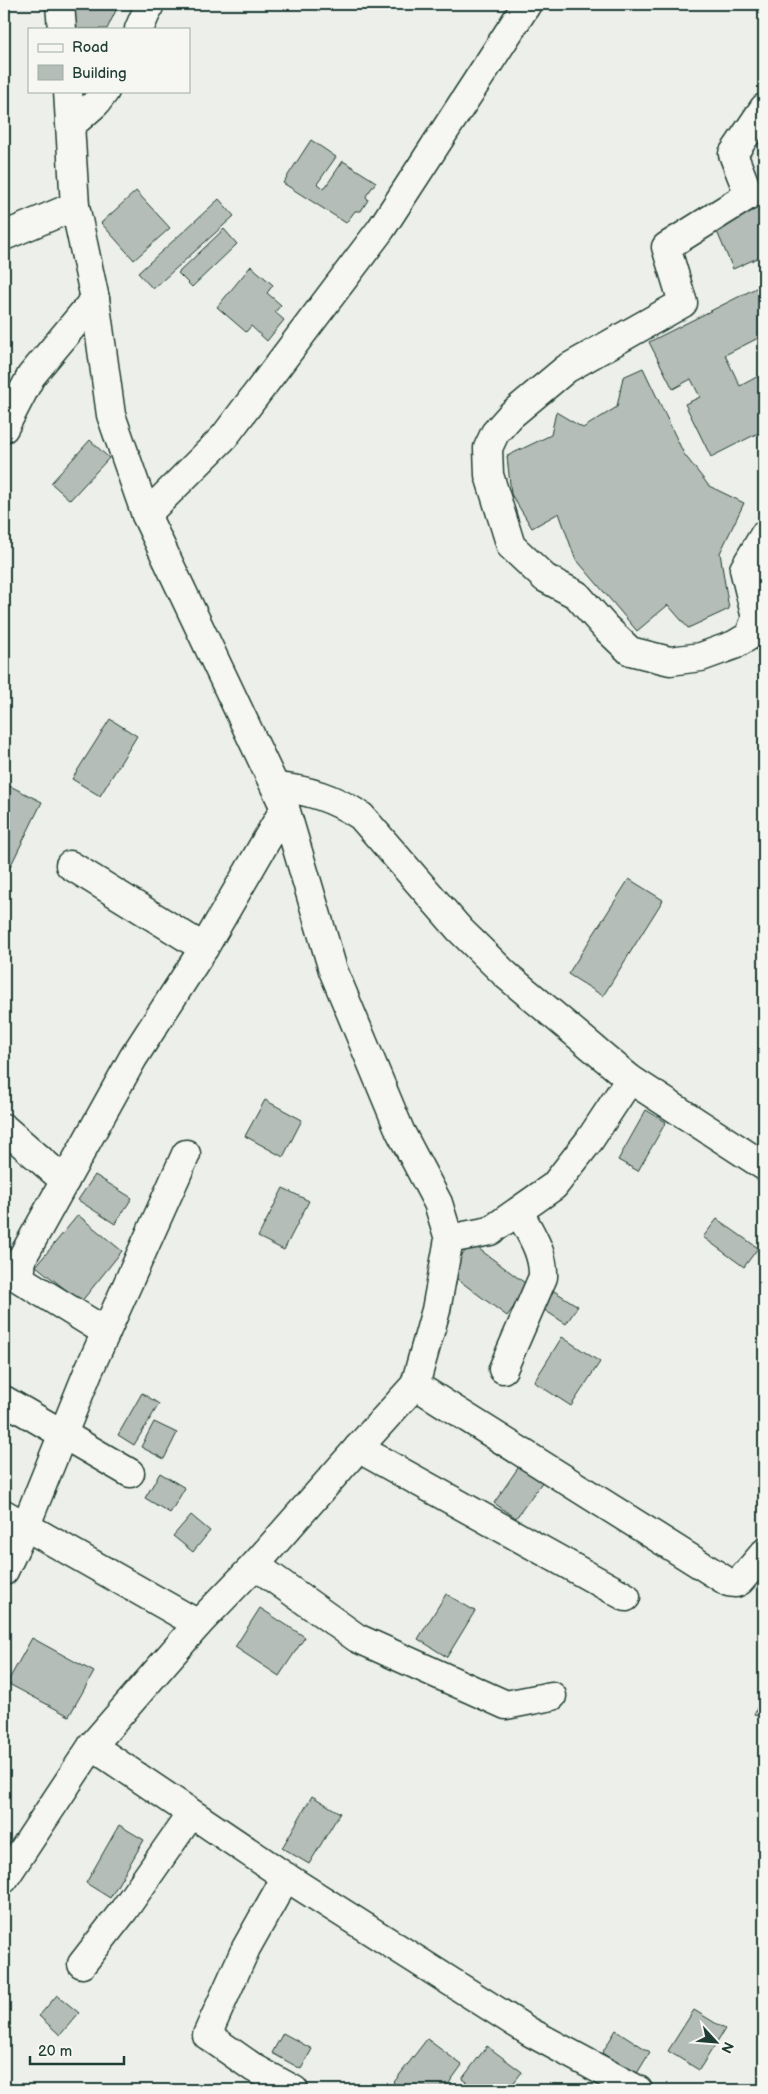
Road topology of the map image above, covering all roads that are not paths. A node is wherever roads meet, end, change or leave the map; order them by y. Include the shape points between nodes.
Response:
1 (60, 4) edge
2 (150, 4) edge
3 (527, 4) edge
4 (62, 28) edge
5 (139, 28) edge
6 (68, 92) edge
7 (104, 92) edge
8 (764, 108) edge
9 (71, 125) junction
10 (75, 206) junction
11 (4, 236) edge
12 (95, 299) junction
13 (4, 428) edge
14 (146, 515) junction
15 (764, 535) edge
16 (281, 798) junction
17 (70, 865) dead end
18 (204, 948) junction
19 (630, 1079) junction
20 (4, 1128) edge
21 (186, 1154) dead end
22 (764, 1166) edge
23 (65, 1180) junction
24 (519, 1212) junction
25 (449, 1239) junction
26 (106, 1332) junction
27 (502, 1369) dead end
28 (415, 1385) junction
29 (4, 1400) edge
30 (63, 1434) junction
31 (358, 1448) junction
32 (130, 1473) dead end
33 (15, 1520) edge
34 (764, 1553) edge
35 (255, 1565) junction
36 (4, 1571) edge
37 (626, 1597) dead end
38 (198, 1624) junction
39 (552, 1696) dead end
40 (92, 1746) junction
41 (191, 1814) junction
42 (286, 1877) junction
43 (4, 1879) edge
44 (82, 1964) dead end
45 (294, 2090) edge
46 (638, 2090) edge

1 - 4 street
2 - 5 street
3 - 14 street via 381,229 224,437
6 - 9 street
7 - 9 street
8 - 15 street via 733,154 749,195 666,247 683,303 566,369 511,415 494,433 488,448 489,475 511,546 545,578 577,595 630,651 670,661 701,657 749,636 756,618 744,569
9 - 10 street
10 - 11 street
10 - 12 street
12 - 13 street via 31,376
12 - 14 street via 111,415
14 - 16 street
16 - 18 street
16 - 19 street via 302,789 343,804 361,816 460,930 506,975
16 - 25 street via 333,970 400,1131 438,1203
17 - 18 street
18 - 23 street via 133,1058
19 - 22 street
19 - 24 street via 554,1186
20 - 23 street
21 - 26 street
23 - 26 street via 22,1258 20,1279
24 - 25 street via 490,1232
24 - 27 street via 540,1251 543,1277
25 - 28 street via 436,1310
26 - 30 street
28 - 31 street
28 - 34 street via 728,1582 740,1581
29 - 30 street
30 - 32 street
30 - 33 street
31 - 35 street
31 - 37 street
33 - 36 street
33 - 38 street
35 - 38 street
35 - 39 street via 357,1638 506,1705
38 - 40 street
40 - 41 street
40 - 43 street
41 - 42 street
41 - 44 street
42 - 45 street via 246,1948 207,2035 254,2068
42 - 46 street via 530,2032

